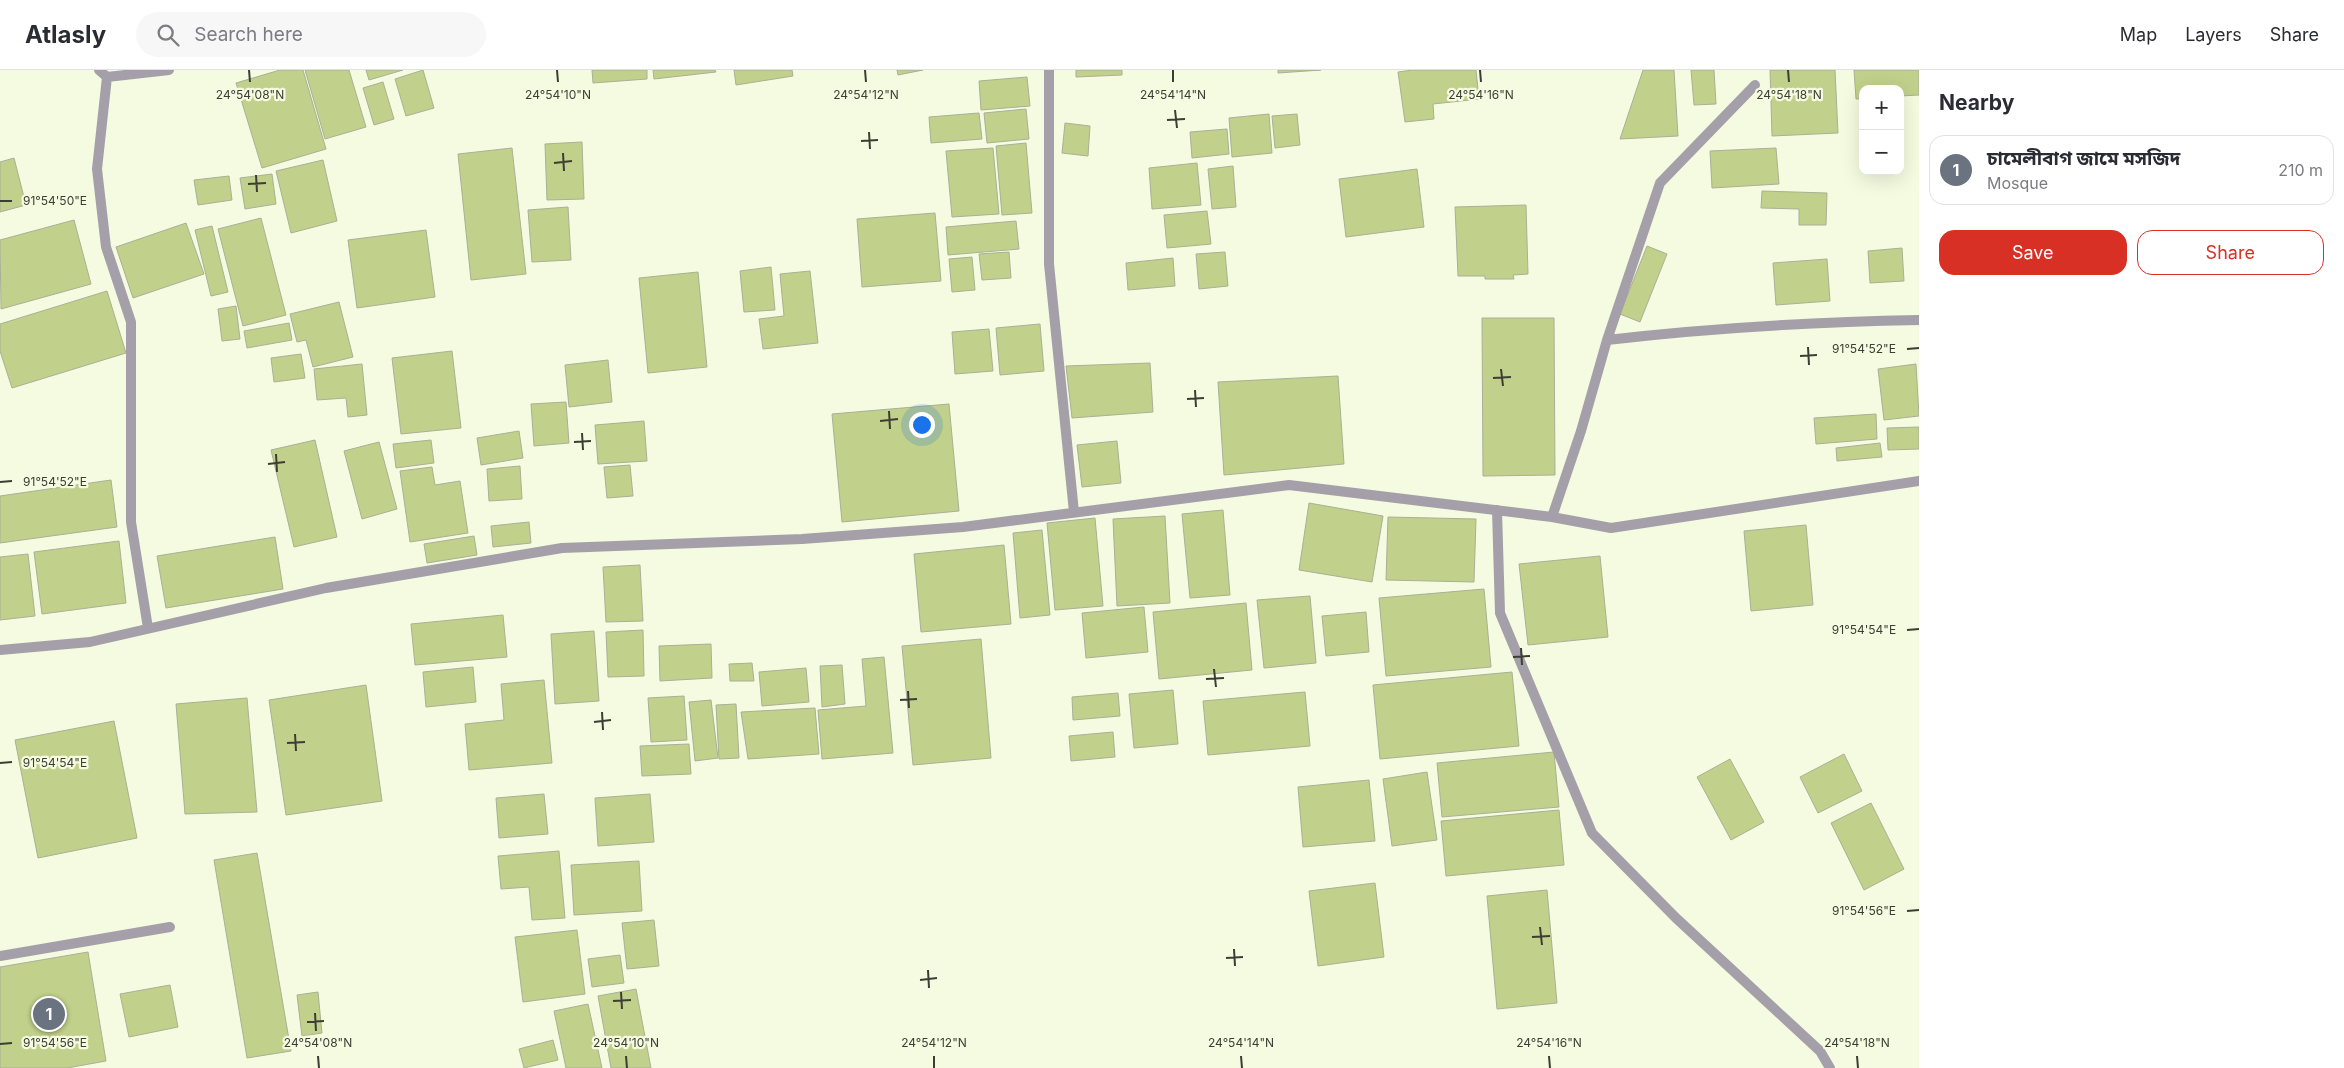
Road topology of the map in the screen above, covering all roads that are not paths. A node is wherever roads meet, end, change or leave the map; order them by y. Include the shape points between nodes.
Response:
1 (98, 70) edge
2 (169, 70) edge
3 (1049, 70) edge
4 (107, 77) junction
5 (1754, 85) dead end
6 (1919, 320) edge
7 (1607, 340) junction
8 (1919, 481) edge
9 (1497, 510) junction
10 (1074, 512) junction
11 (1552, 517) junction
12 (148, 628) junction
13 (0, 650) edge
14 (170, 927) dead end
15 (0, 956) edge
16 (1830, 1068) edge

1 - 4 street
2 - 4 street
3 - 10 street via 1049,264
4 - 12 street via 97,169 106,247 131,322 131,522
5 - 7 street via 1660,184
6 - 7 street via 1707,329
7 - 11 street
8 - 11 street via 1612,528
9 - 10 street via 1289,485
9 - 11 street
9 - 16 street via 1500,613 1592,833 1676,918 1820,1051
10 - 12 street via 963,527 811,538 562,548 326,588
12 - 13 street via 90,642
14 - 15 street

